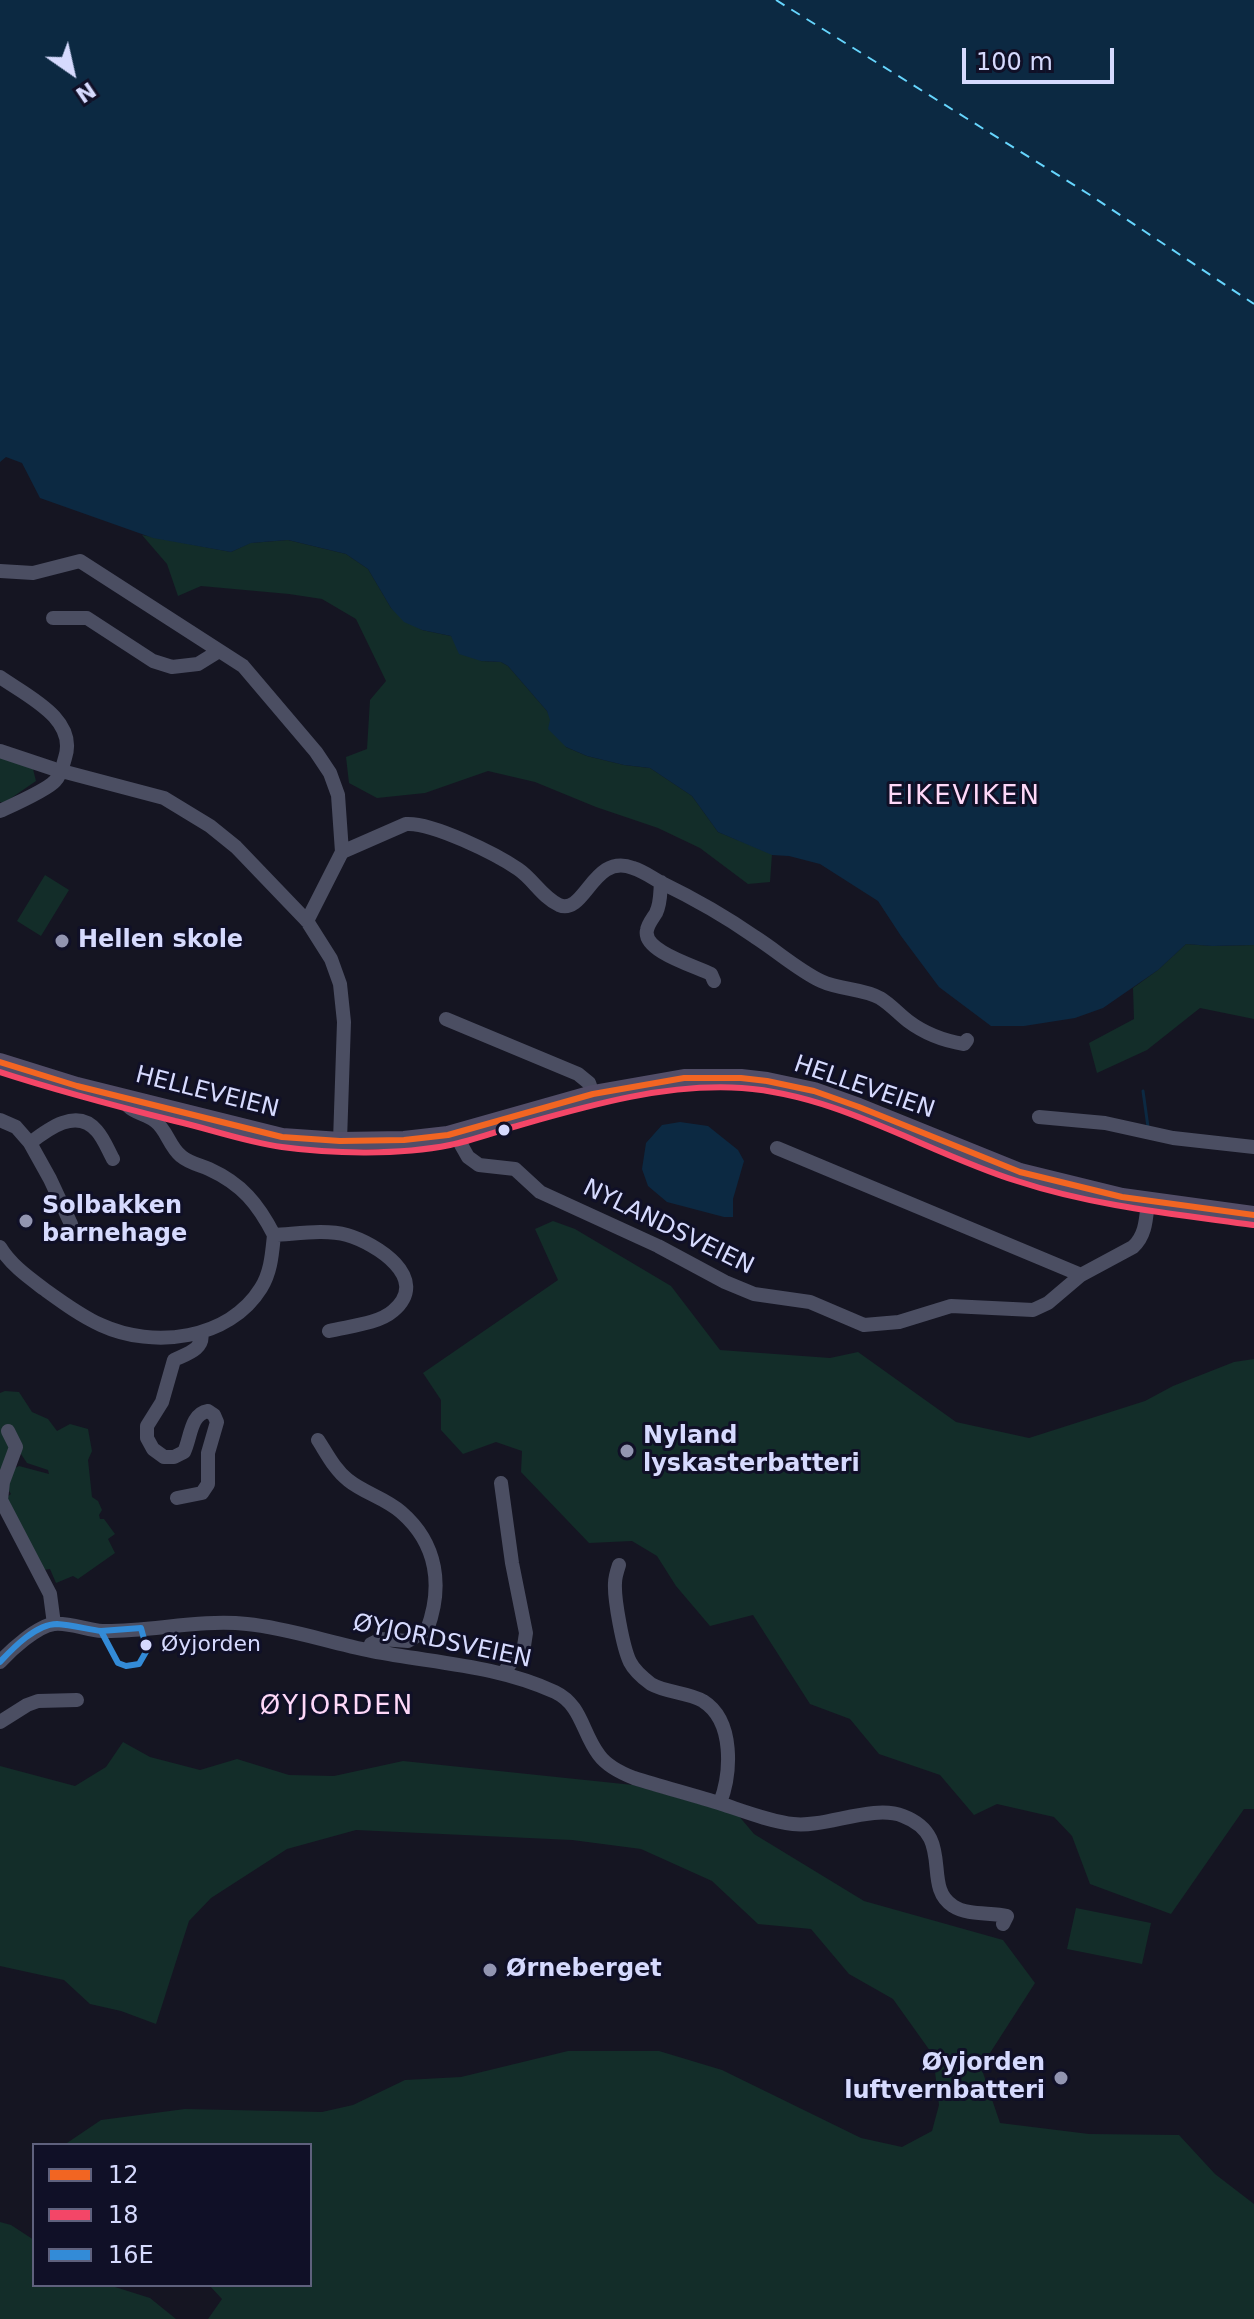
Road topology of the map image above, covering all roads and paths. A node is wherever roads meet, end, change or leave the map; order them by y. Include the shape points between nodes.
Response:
1 (0, 571) edge
2 (53, 618) dead end
3 (219, 651) junction
4 (0, 677) edge
5 (0, 751) edge
6 (57, 770) junction
7 (0, 811) edge
8 (342, 852) junction
9 (661, 882) junction
10 (307, 921) junction
11 (714, 981) dead end
12 (877, 997) junction
13 (446, 1019) dead end
14 (967, 1040) dead end
15 (948, 1047) dead end
16 (0, 1062) edge
17 (593, 1094) junction
18 (128, 1099) junction
19 (1039, 1117) dead end
20 (0, 1120) edge
21 (455, 1134) junction
22 (340, 1141) junction
23 (30, 1143) junction
24 (1254, 1147) edge
25 (777, 1148) dead end
26 (113, 1159) dead end
27 (1148, 1201) junction
28 (1254, 1215) edge
29 (71, 1224) dead end
30 (274, 1235) junction
31 (0, 1247) edge
32 (1081, 1275) junction
33 (329, 1331) dead end
34 (201, 1333) junction
35 (8, 1431) dead end
36 (318, 1440) dead end
37 (501, 1483) dead end
38 (177, 1498) dead end
39 (619, 1565) dead end
40 (54, 1624) junction
41 (371, 1651) junction
42 (0, 1662) edge
43 (503, 1673) junction
44 (77, 1700) dead end
45 (0, 1722) edge
46 (720, 1803) junction
47 (1003, 1924) dead end

1 - 3 street via 33,573 80,561
2 - 3 street via 87,618 153,661 172,667 198,664
3 - 8 street via 243,666 330,773 338,795
4 - 6 street via 56,717 64,730 68,748
5 - 6 street
6 - 7 street via 55,782
6 - 10 street via 164,798 236,847
8 - 9 street via 417,823 518,869 562,906 571,906 614,865 635,868
8 - 10 street
9 - 11 street via 659,906 646,937 660,951 711,974
9 - 12 street via 823,982
10 - 22 street via 340,984
12 - 14 street via 924,1031 958,1043
12 - 15 street via 878,1004 909,1030
13 - 17 street via 578,1074
16 - 18 main road, HELLEVEIEN
17 - 21 main road, HELLEVEIEN
17 - 27 main road, HELLEVEIEN via 684,1078 767,1081 859,1107 1020,1172
18 - 22 main road, HELLEVEIEN via 282,1137
18 - 30 street via 133,1111 160,1124 181,1156 248,1194
19 - 24 street
20 - 23 street via 16,1127
21 - 22 main road, HELLEVEIEN
21 - 32 street, NYLANDSVEIEN via 473,1162 515,1169 540,1192 741,1289 810,1302 864,1325 899,1322 951,1306 1033,1310
23 - 26 street via 77,1120 94,1127
23 - 29 street
25 - 32 street
27 - 28 main road, HELLEVEIEN
27 - 32 street, NYLANDSVEIEN via 1139,1241
30 - 33 street via 344,1234 373,1245 403,1274 403,1298 394,1311
30 - 34 street via 270,1270 261,1289 236,1314
31 - 34 street via 62,1303 101,1325 158,1339
34 - 38 street via 200,1345 174,1360 162,1402 147,1426 153,1449 174,1457 190,1441 196,1416 208,1411 217,1422 208,1453 208,1484 202,1493
35 - 40 street via 16,1447 1,1500 50,1594
36 - 41 street via 348,1481 400,1511 425,1543 433,1564 435,1609 427,1630 408,1641 381,1639 371,1644
37 - 43 street via 526,1633 524,1646
39 - 46 street via 615,1584 630,1662 649,1683 704,1702 721,1725 728,1760
40 - 41 street, ØYJORDSVEIEN via 101,1631 246,1624
40 - 42 street
41 - 43 street, ØYJORDSVEIEN
43 - 46 street, ØYJORDSVEIEN via 568,1700 599,1756 621,1772
44 - 45 street via 38,1701
46 - 47 street, ØYJORDSVEIEN via 797,1824 901,1815 918,1823 931,1839 939,1885 952,1906 1007,1916

